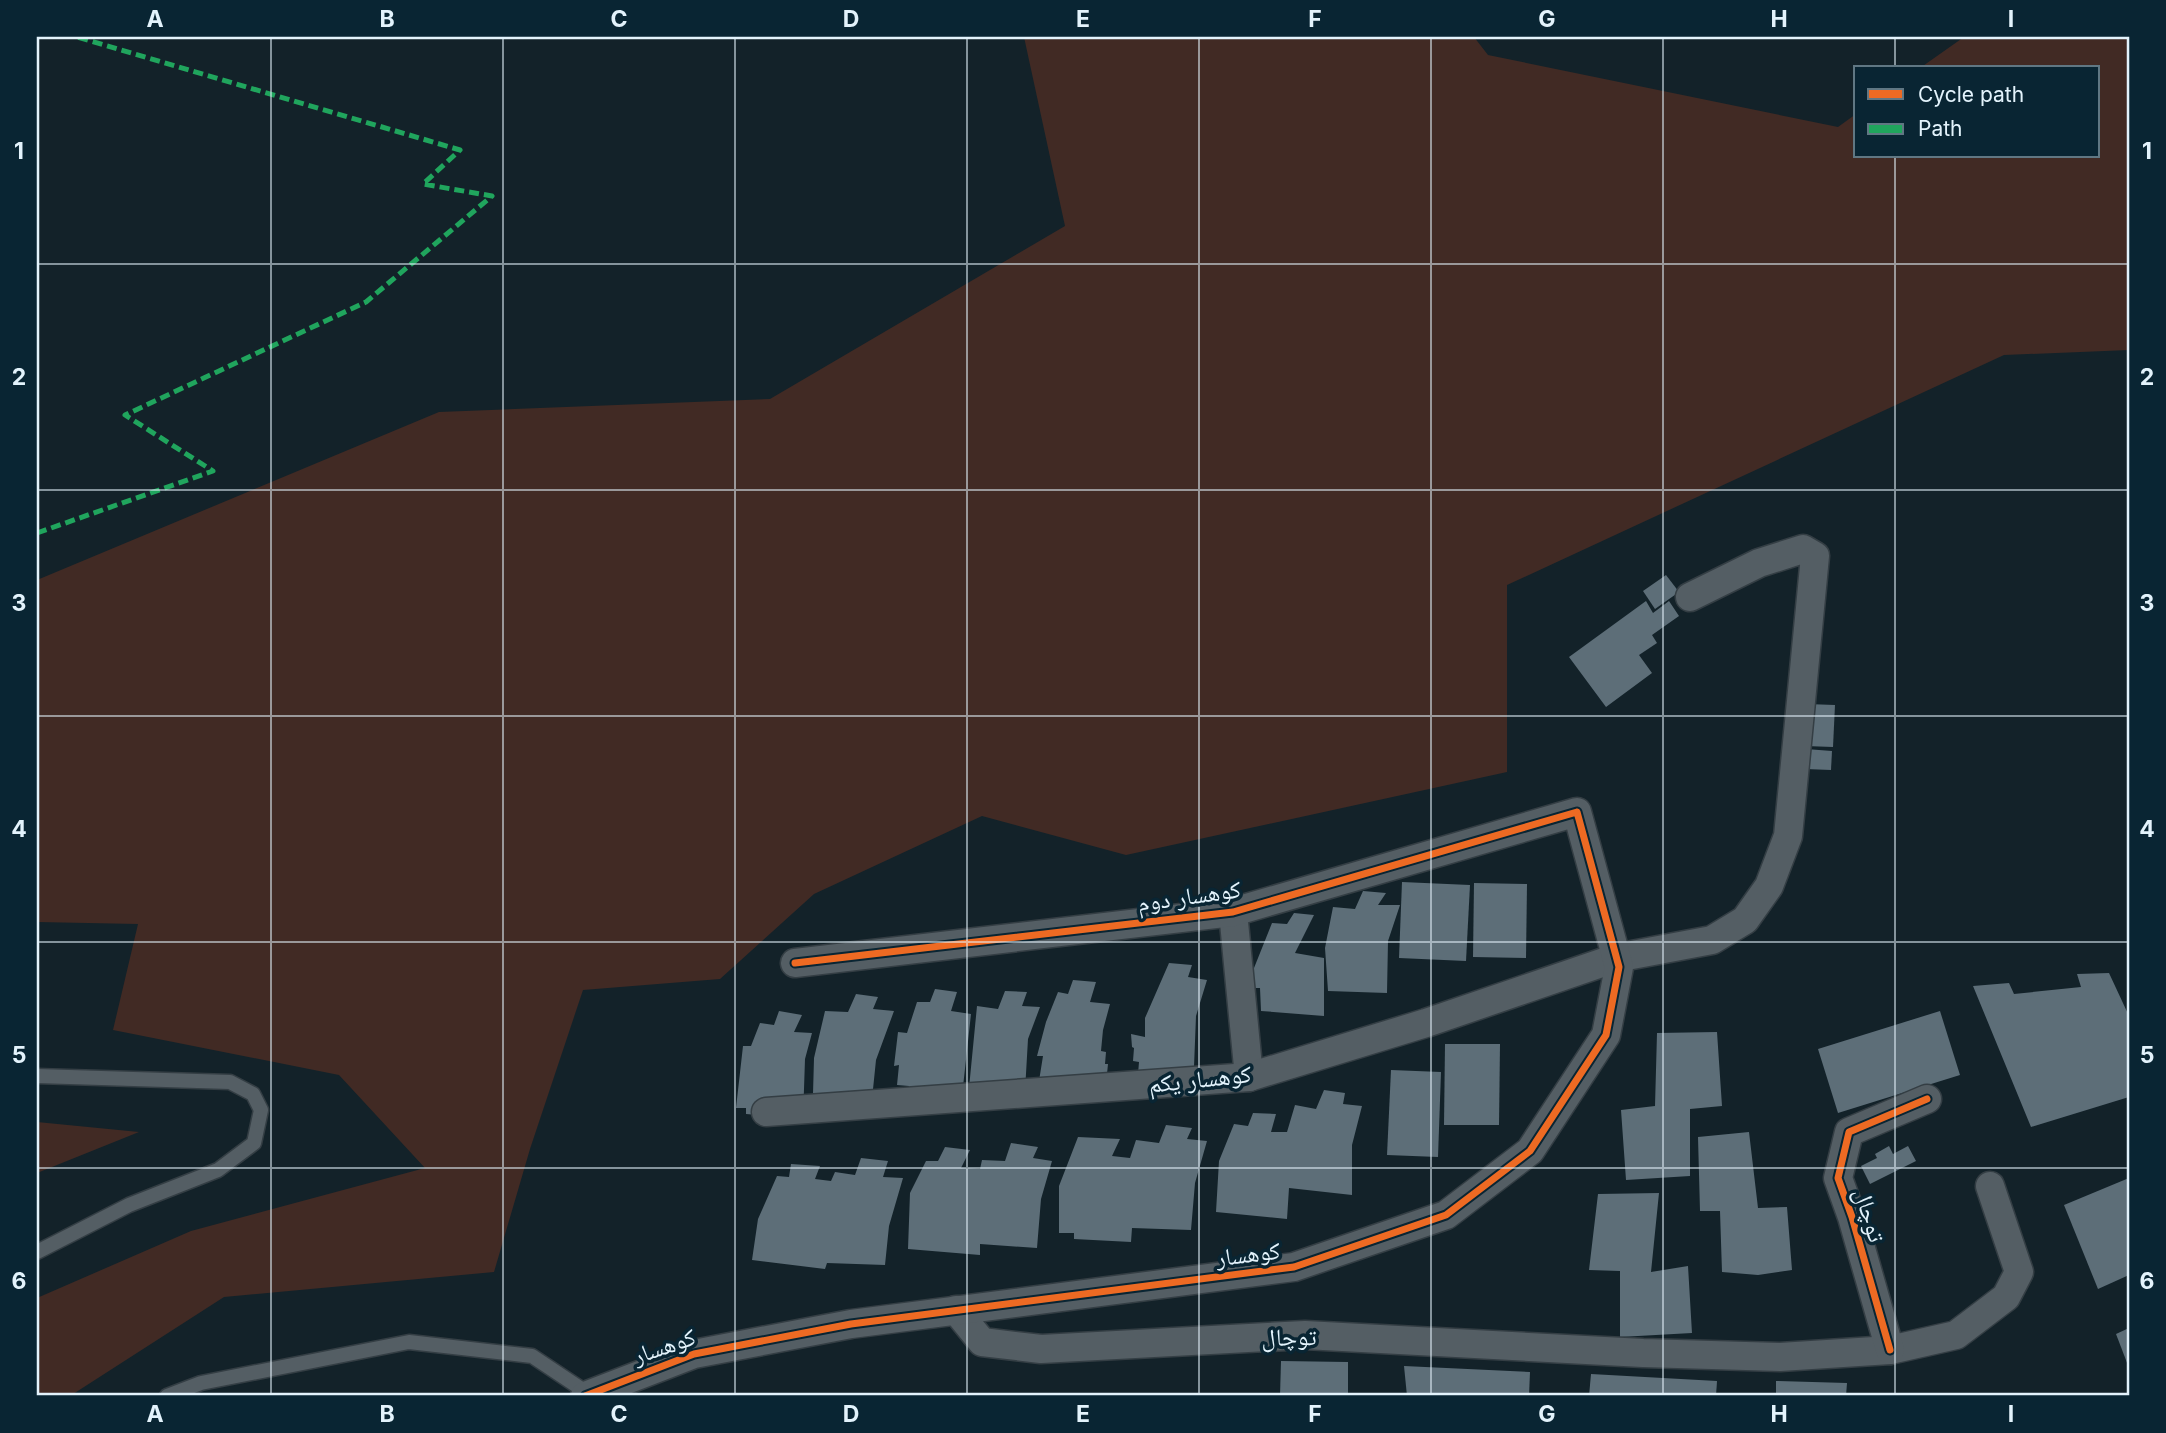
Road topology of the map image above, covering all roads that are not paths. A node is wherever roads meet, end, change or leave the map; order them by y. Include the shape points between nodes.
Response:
1 (1690, 597) dead end
2 (1577, 812) joint
3 (1233, 912) junction
4 (1616, 958) junction
5 (795, 963) dead end
6 (37, 1076) edge
7 (1249, 1077) junction
8 (1927, 1099) dead end
9 (766, 1112) dead end
10 (1990, 1186) dead end
11 (37, 1252) edge
12 (956, 1310) junction
13 (1890, 1349) junction
14 (587, 1395) edge
15 (167, 1396) edge

1 - 4 street, کوهسار یکم via 1759,563 1803,549 1815,556 1788,836 1769,886 1745,919 1712,940
2 - 3 street, کوهسار دوم
2 - 4 street, کوهسار
3 - 5 street, کوهسار دوم
3 - 7 street
4 - 7 street, کوهسار یکم
4 - 12 street, کوهسار via 1619,967 1606,1035 1530,1151 1446,1215 1294,1268
6 - 11 lane via 230,1082 253,1094 261,1110 254,1143 218,1170 129,1205
7 - 9 street, کوهسار یکم
8 - 13 street, توچال via 1849,1132 1838,1178
10 - 13 street, توچال via 2019,1272 2006,1297 1956,1335
12 - 13 street, توچال via 982,1342 1041,1349 1305,1335 1780,1357
12 - 14 street, کوهسار via 851,1324 694,1354
14 - 15 lane via 531,1356 409,1342 201,1383

